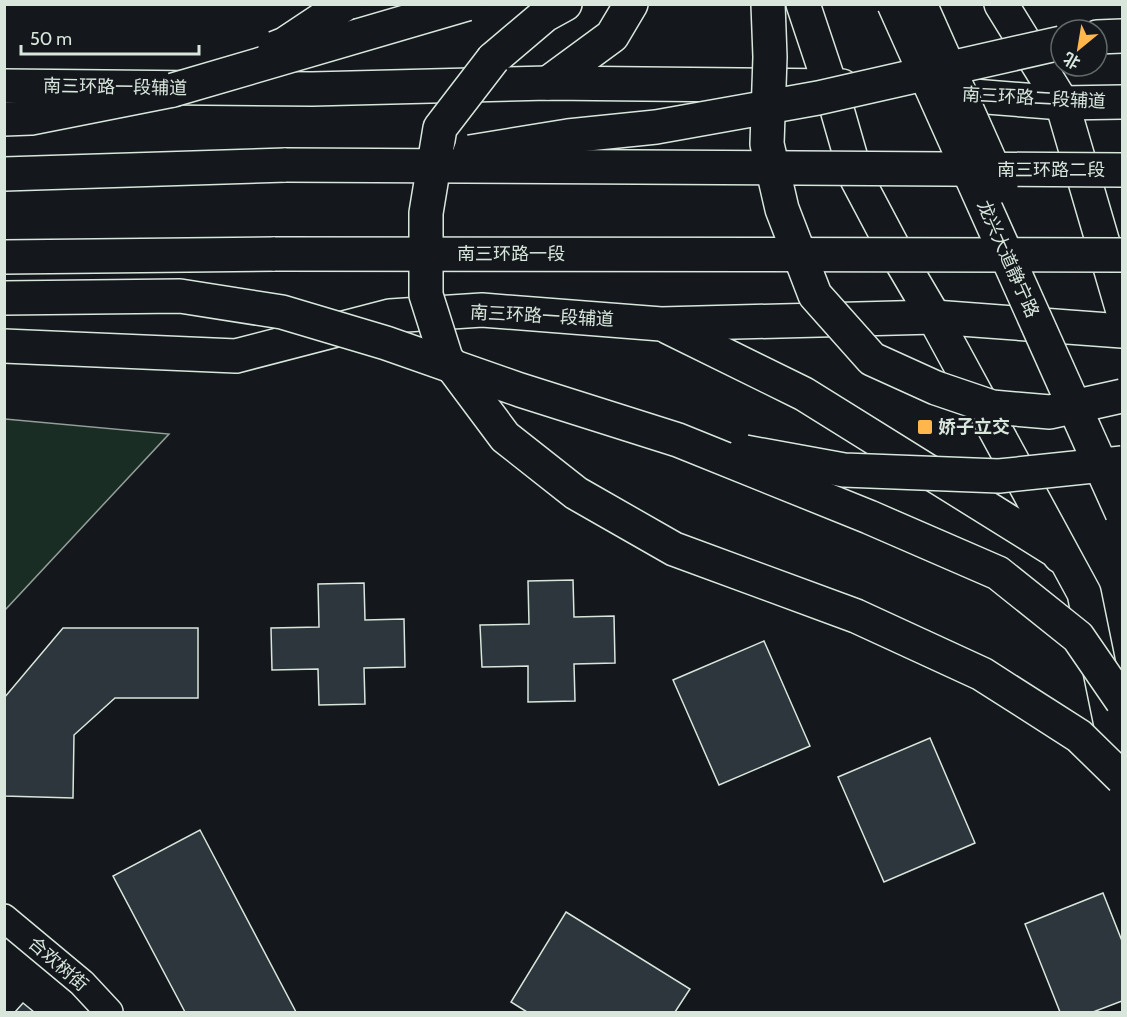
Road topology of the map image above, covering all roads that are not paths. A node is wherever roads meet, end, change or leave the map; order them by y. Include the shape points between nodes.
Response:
1 (345, 4) edge
2 (467, 4) edge
3 (565, 4) edge
4 (632, 4) edge
5 (768, 4) edge
6 (802, 4) edge
7 (894, 4) edge
8 (920, 4) edge
9 (1001, 4) edge
10 (1049, 46) edge
11 (548, 83) junction
12 (830, 85) junction
13 (4, 86) edge
14 (173, 90) junction
15 (946, 94) joint
16 (1122, 102) edge
17 (1062, 103) junction
18 (4, 119) edge
19 (371, 167) junction
20 (1122, 170) edge
21 (4, 174) edge
22 (1122, 255) edge
23 (4, 257) edge
24 (4, 298) edge
25 (1122, 308) edge
26 (934, 317) junction
27 (661, 324) junction
28 (1122, 331) edge
29 (4, 346) edge
30 (1122, 396) edge
31 (678, 440) junction
32 (1122, 461) edge
33 (1122, 513) edge
34 (1084, 592) junction
35 (1122, 702) edge
36 (1122, 752) edge
37 (1122, 778) edge
38 (4, 918) edge
39 (109, 1012) edge

1 - 14 main road, bridge via 285,44
2 - 14 main road, bridge
3 - 37 main road, bridge via 544,15 493,59 440,128 426,213 426,295 446,358 505,437 576,494 674,549 856,616 982,674 1079,736
4 - 11 main road via 612,36
5 - 30 main road, bridge via 766,144 782,209 815,295 850,335 872,359 936,388 992,407 1050,412
6 - 12 main road
7 - 33 main road, 龙兴大道静宁路, bridge
8 - 32 main road, 龙兴大道静宁路, bridge
9 - 17 main road
10 - 19 main road, bridge via 818,98 656,127 568,136
11 - 12 main road, 南三环路一段辅道
11 - 13 main road, 南三环路一段辅道 via 312,89
12 - 15 main road, 南三环路一段辅道
12 - 26 main road via 857,178
14 - 18 main road via 31,118
15 - 17 main road, 南三环路二段辅道
16 - 17 main road, 南三环路二段辅道
17 - 25 main road
19 - 20 main road, 南三环路二段, bridge
19 - 21 main road, bridge via 286,165
22 - 23 main road, 南三环路一段, bridge
24 - 31 main road, bridge via 180,296 282,312
26 - 27 main road, 南三环路一段辅道
26 - 28 main road, 南三环路一段辅道
26 - 34 main road
27 - 29 main road, 南三环路一段辅道 via 482,310 390,316 236,356
27 - 34 main road via 804,394 1056,551
31 - 32 main road, bridge via 844,470 999,476
31 - 35 main road, bridge via 998,573 1078,637
34 - 36 main road via 1113,735
38 - 39 street, 合欢树街 via 82,983

